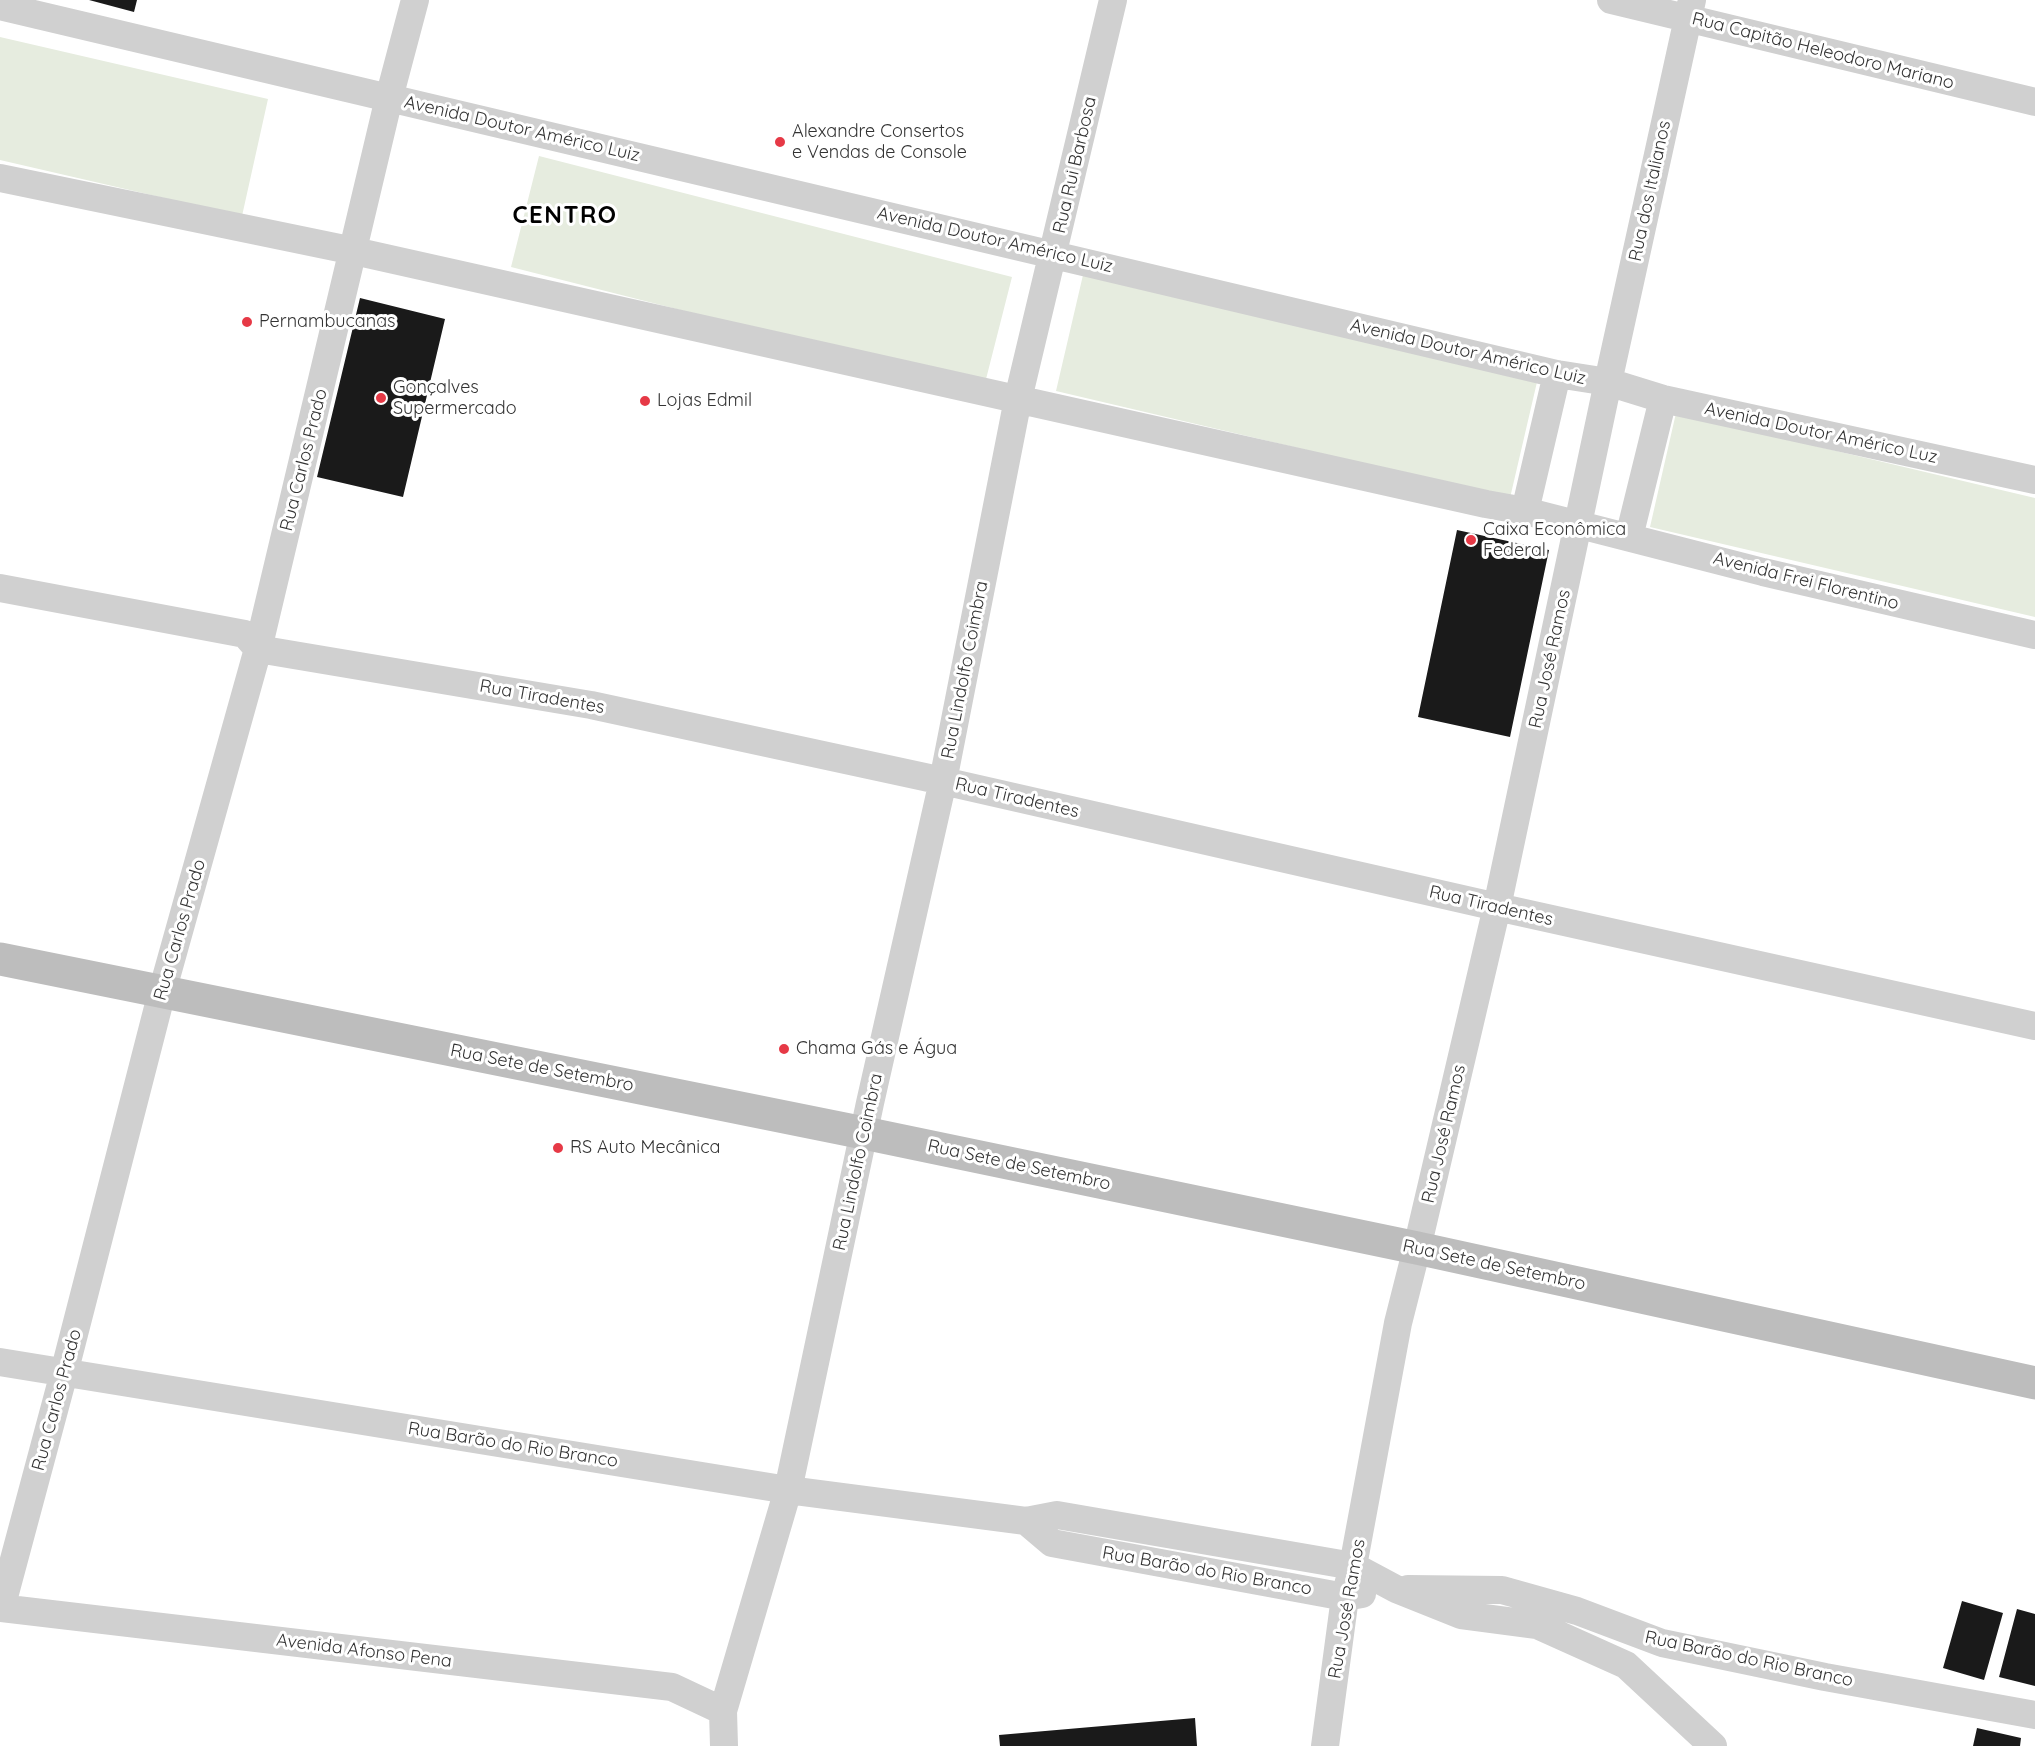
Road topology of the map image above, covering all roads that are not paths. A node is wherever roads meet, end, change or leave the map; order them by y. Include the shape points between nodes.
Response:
1 (415, 0) edge
2 (1113, 0) edge
3 (1611, 0) edge
4 (0, 6) edge
5 (1690, 9) edge
6 (389, 98) junction
7 (2035, 102) edge
8 (0, 178) edge
9 (354, 250) junction
10 (1054, 255) junction
11 (1557, 374) junction
12 (1608, 382) junction
13 (1018, 399) junction
14 (1663, 399) junction
15 (2035, 480) edge
16 (1525, 512) junction
17 (1579, 524) junction
18 (1629, 537) junction
19 (0, 588) edge
20 (2035, 635) edge
21 (258, 649) junction
22 (943, 781) junction
23 (1497, 907) junction
24 (0, 958) edge
25 (162, 992) junction
26 (2035, 1026) edge
27 (864, 1133) junction
28 (1417, 1248) junction
29 (0, 1362) edge
30 (64, 1373) junction
31 (2035, 1383) edge
32 (788, 1490) junction
33 (1026, 1521) junction
34 (1353, 1566) junction
35 (1396, 1589) junction
36 (1345, 1597) junction
37 (1, 1608) edge
38 (723, 1711) junction
39 (2035, 1715) edge
40 (723, 1746) edge
41 (1325, 1746) edge
42 (1693, 1746) edge
43 (1712, 1746) edge

1 - 6 street, Rua Carlos Prado
2 - 10 street, Rua Rui Barbosa
3 - 5 street, Rua Capitão Heleodoro Mariano
4 - 6 street, Avenida Doutor Américo Luiz
5 - 7 street, Rua Capitão Heleodoro Mariano
5 - 12 street, Rua dos Italianos
6 - 9 street, Rua Carlos Prado
6 - 10 street, Avenida Doutor Américo Luiz
8 - 9 street
9 - 13 street
9 - 21 street, Rua Carlos Prado
10 - 11 street, Avenida Doutor Américo Luiz
10 - 13 street, Rua Rui Barbosa
11 - 12 street, Avenida Doutor Américo Luiz
11 - 16 street
12 - 14 street, Avenida Doutor Américo Luz
12 - 17 street, Avenida Doutor Américo Luiz
13 - 16 street
13 - 22 street, Rua Lindolfo Coimbra
14 - 15 street, Avenida Doutor Américo Luz
14 - 18 street
16 - 17 street
17 - 18 street, Avenida Frei Florentino
17 - 23 street, Rua José Ramos
18 - 20 street, Avenida Frei Florentino
19 - 21 street, Rua Tiradentes via 245,634
21 - 22 street, Rua Tiradentes via 591,705
21 - 25 street, Rua Carlos Prado
22 - 23 street, Rua Tiradentes
22 - 27 street, Rua Lindolfo Coimbra
23 - 26 street, Rua Tiradentes
23 - 28 street, Rua José Ramos
24 - 25 main road, Rua Sete de Setembro
25 - 27 main road, Rua Sete de Setembro
25 - 30 street, Rua Carlos Prado
27 - 28 main road, Rua Sete de Setembro
27 - 32 street, Rua Lindolfo Coimbra
28 - 31 main road, Rua Sete de Setembro
28 - 34 street, Rua José Ramos via 1398,1323
29 - 30 street, Rua Barão do Rio Branco
30 - 32 street, Rua Barão do Rio Branco
30 - 37 street, Rua Carlos Prado
32 - 33 street, Rua Barão do Rio Branco
32 - 38 street, Rua Lindolfo Coimbra
33 - 34 street, Rua Barão do Rio Branco via 1057,1515
33 - 36 street, Rua Barão do Rio Branco via 1052,1543
34 - 35 street, Rua Barão do Rio Branco
34 - 36 street, Rua José Ramos
35 - 36 street, Rua Barão do Rio Branco
35 - 39 street, Rua Barão do Rio Branco via 1502,1590 1577,1611 1662,1643
35 - 43 street via 1461,1615 1537,1626 1626,1665
36 - 41 street, Rua José Ramos
37 - 38 street, Avenida Afonso Pena via 672,1687
38 - 40 street, Rua Lindolfo Coimbra
42 - 43 street

